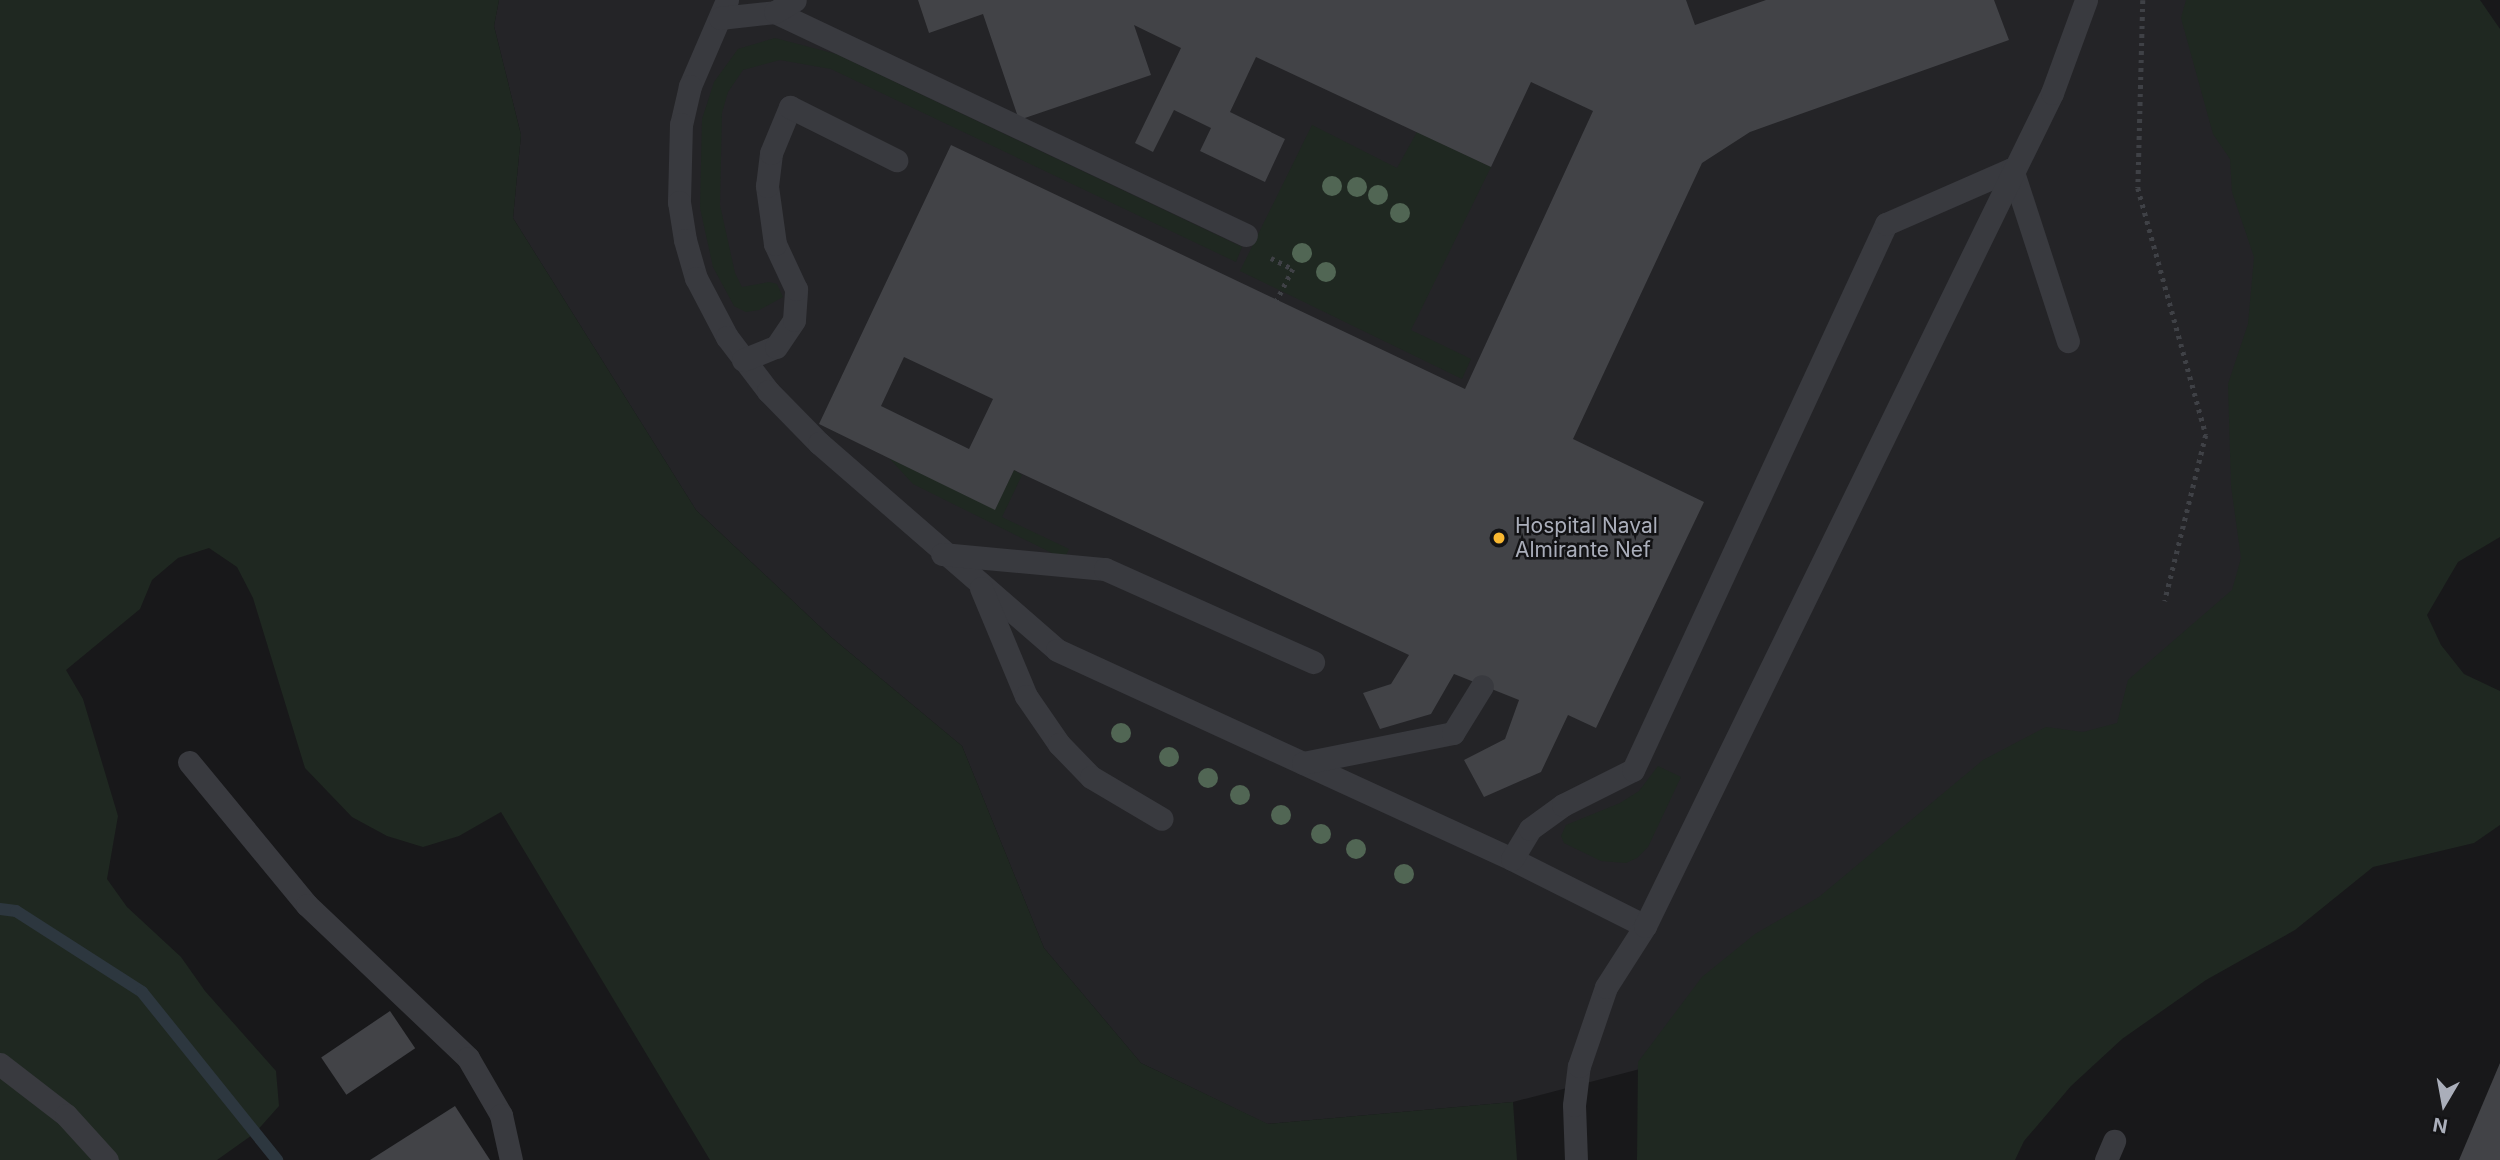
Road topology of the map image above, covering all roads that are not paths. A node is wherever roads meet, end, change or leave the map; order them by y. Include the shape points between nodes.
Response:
1 (2086, 0) edge
2 (785, 6) edge
3 (723, 9) edge
4 (896, 160) dead end
5 (2012, 169) junction
6 (1246, 235) dead end
7 (2068, 341) dead end
8 (743, 360) junction
9 (942, 554) junction
10 (980, 587) junction
11 (1313, 663) dead end
12 (1482, 686) dead end
13 (190, 762) dead end
14 (1303, 762) junction
15 (1162, 820) dead end
16 (1512, 859) junction
17 (1645, 926) junction
18 (0, 1064) edge
19 (107, 1160) edge
20 (511, 1160) edge
21 (1576, 1160) edge

1 - 5 lane via 2052,93
2 - 3 lane
2 - 6 lane
3 - 8 lane via 690,86 680,137 679,202 696,278
4 - 8 lane via 790,107 771,153 767,186 775,244 796,289 794,320 775,346
5 - 7 lane
5 - 16 lane via 1886,224 1633,770 1563,805 1530,829
5 - 17 lane
8 - 9 lane via 819,443
9 - 10 lane
9 - 11 lane via 1105,569
10 - 14 lane via 1057,650
10 - 15 lane via 1026,696 1059,744 1091,777
12 - 14 lane via 1453,733
13 - 20 lane via 307,905 468,1059 501,1115
14 - 16 lane
16 - 17 lane
17 - 21 lane via 1606,987 1579,1066 1574,1105
18 - 19 lane via 66,1115

